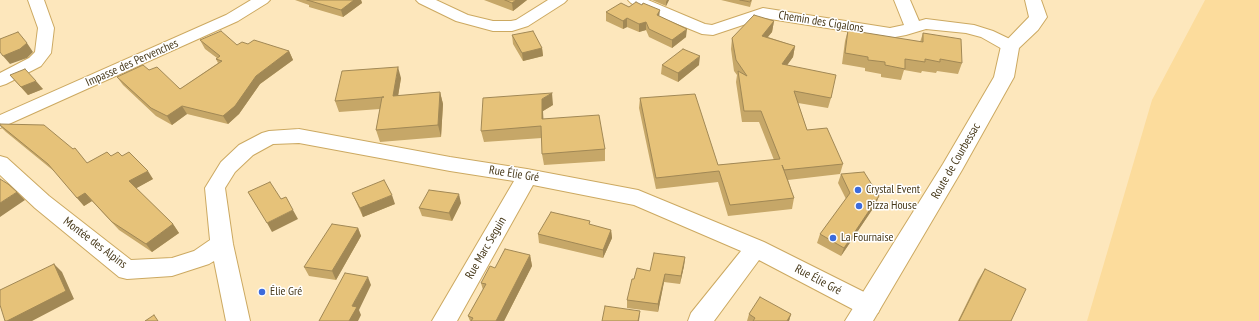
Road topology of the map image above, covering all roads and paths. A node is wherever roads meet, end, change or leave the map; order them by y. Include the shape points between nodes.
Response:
1 (36, 0) edge
2 (262, 0) edge
3 (424, 0) edge
4 (559, 0) edge
5 (636, 0) edge
6 (902, 0) edge
7 (1033, 0) edge
8 (762, 7) edge
9 (912, 27) junction
10 (1010, 46) junction
11 (0, 80) edge
12 (0, 122) edge
13 (0, 163) edge
14 (527, 176) junction
15 (222, 244) junction
16 (756, 248) junction
17 (864, 314) edge
18 (238, 321) edge
19 (444, 321) edge
20 (700, 321) edge

1 - 11 street via 46,28 43,53 35,62
2 - 12 street, Impasse des Pervenches via 232,18
3 - 4 street via 462,18 493,26 522,23
5 - 8 street, Chemin des Cigalons via 702,29 713,30
6 - 9 street
7 - 10 street via 1038,17
8 - 9 street, Chemin des Cigalons via 890,33
9 - 10 street, Chemin des Cigalons via 926,24 968,28 991,35
10 - 17 street, Route de Courbessac via 1004,77
13 - 15 street, Montée des Alpins via 42,202 127,270 172,267 201,258
14 - 15 street, Rue Élie Gré via 299,136 269,138 246,150 228,167 215,188
14 - 16 street, Rue Élie Gré via 638,198
14 - 19 street, Rue Marc Seguin
15 - 18 street
16 - 17 street, Rue Élie Gré
16 - 20 street

